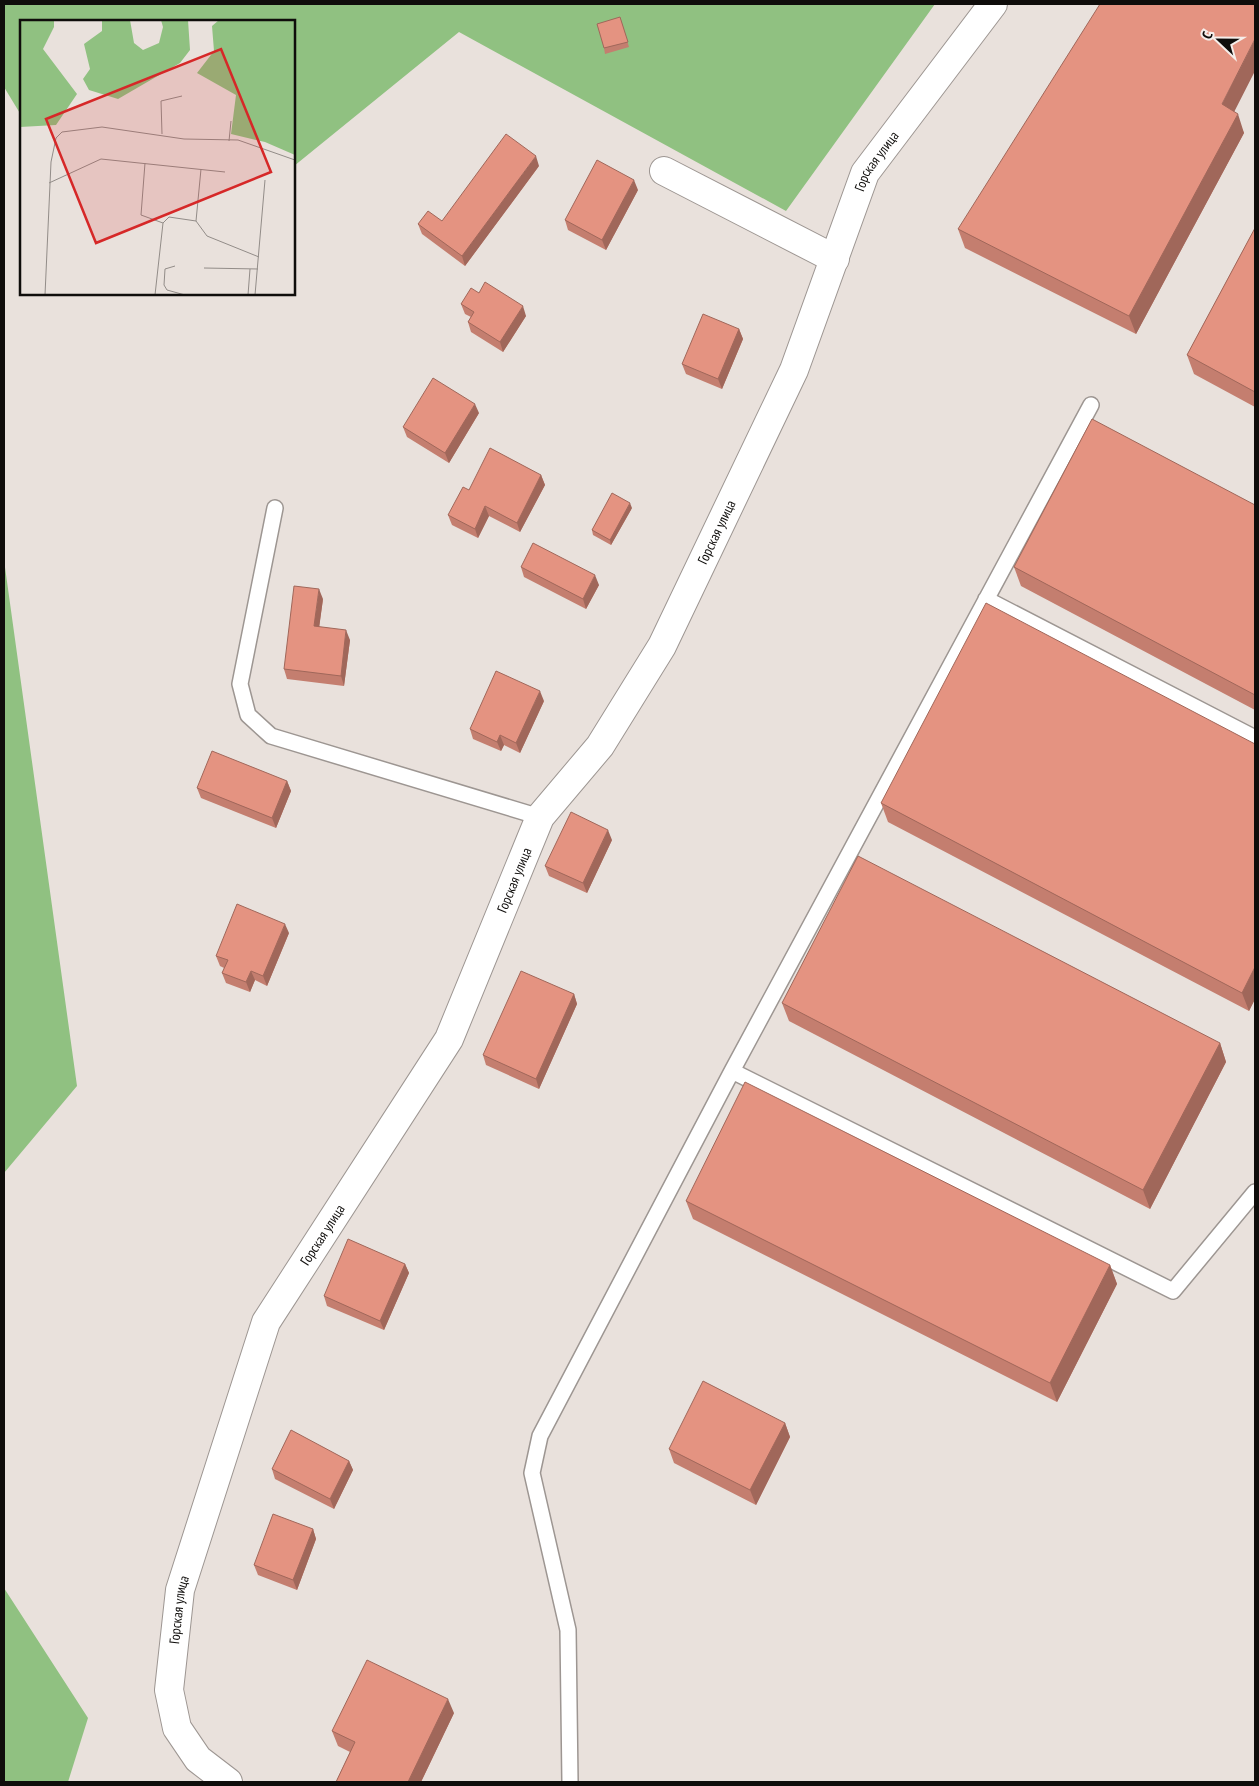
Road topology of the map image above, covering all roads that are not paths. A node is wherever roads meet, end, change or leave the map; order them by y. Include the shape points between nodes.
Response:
1 (993, 4) edge
2 (664, 171) dead end
3 (835, 259) junction
4 (1091, 405) dead end
5 (275, 508) dead end
6 (986, 599) junction
7 (1255, 738) edge
8 (540, 817) junction
9 (732, 1071) junction
10 (1255, 1192) edge
11 (228, 1782) edge
12 (570, 1782) edge

1 - 3 street, Горская улица via 865,173
2 - 3 street
3 - 8 street, Горская улица via 794,370 662,646 600,746
4 - 6 lane
5 - 8 lane via 240,684 248,715 271,736
6 - 7 lane
6 - 9 lane
8 - 11 street, Горская улица via 449,1039 263,1331 180,1590 169,1690 177,1728 198,1759
9 - 10 lane via 1173,1291
9 - 12 lane via 540,1436 532,1473 568,1630

